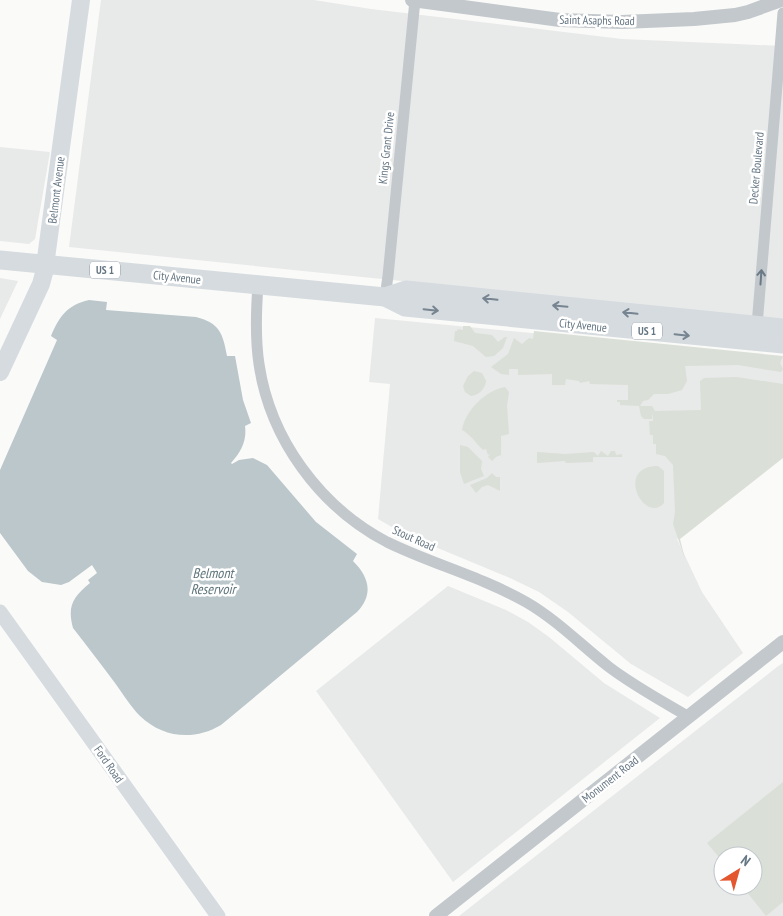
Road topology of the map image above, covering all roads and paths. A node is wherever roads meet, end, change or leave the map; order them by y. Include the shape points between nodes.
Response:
1 (81, 0) edge
2 (413, 0) edge
3 (782, 0) edge
4 (783, 13) edge
5 (0, 260) edge
6 (46, 264) junction
7 (258, 285) junction
8 (384, 297) junction
9 (525, 302) junction
10 (512, 318) junction
11 (757, 325) junction
12 (783, 328) edge
13 (783, 344) edge
14 (0, 372) edge
15 (0, 612) edge
16 (783, 642) edge
17 (690, 716) junction
18 (218, 916) edge
19 (436, 916) edge

1 - 6 main road, Belmont Avenue
2 - 3 street, Saint Asaphs Road via 560,20 622,22 726,16
2 - 8 street, Kings Grant Drive
11 -> 4 street, Decker Boulevard
5 - 6 highway, City Avenue / US 1
6 - 7 highway, City Avenue / US 1
6 - 14 main road, Belmont Avenue via 41,284
7 - 8 highway, City Avenue / US 1
7 - 17 street, Stout Road via 257,346 268,401 287,445 321,491 376,536 532,605 619,674
9 -> 8 highway, City Avenue / US 1 via 406,290
8 -> 10 highway, City Avenue / US 1 via 405,307
9 - 10 highway via 517,307
11 -> 9 highway, City Avenue / US 1
10 -> 13 highway, City Avenue / US 1
11 - 12 highway, City Avenue / US 1
15 - 18 main road, Ford Road
16 - 17 street, Monument Road
17 - 19 street, Monument Road

